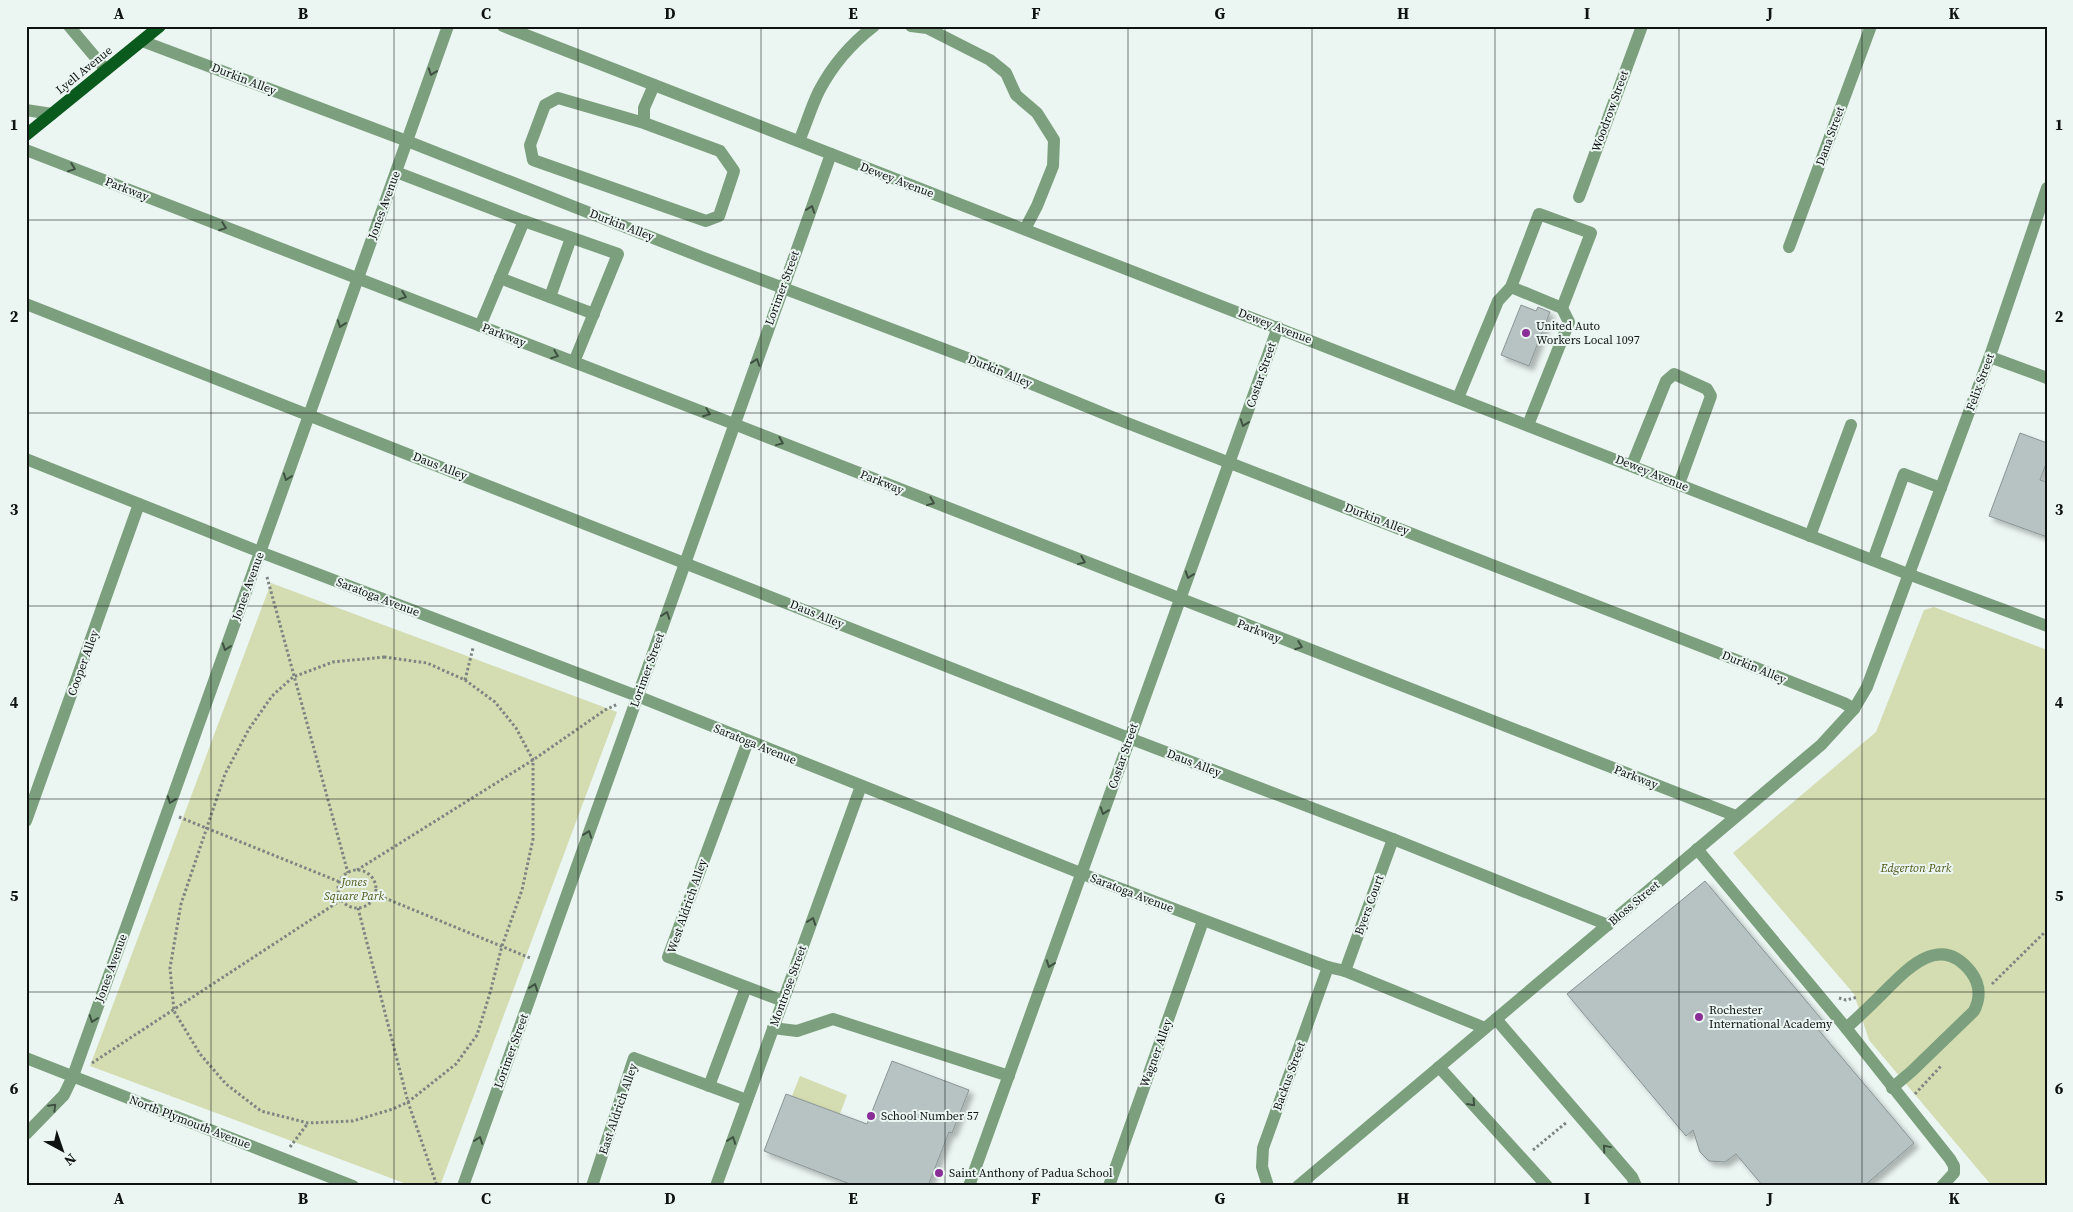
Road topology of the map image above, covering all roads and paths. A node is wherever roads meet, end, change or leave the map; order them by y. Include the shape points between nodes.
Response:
1 (69, 26) edge
2 (160, 26) edge
3 (448, 26) edge
4 (503, 26) edge
5 (874, 26) edge
6 (911, 26) edge
7 (1642, 26) edge
8 (1871, 26) edge
9 (142, 41) junction
10 (106, 70) junction
11 (654, 85) junction
12 (26, 110) edge
13 (52, 114) junction
14 (644, 123) junction
15 (26, 136) edge
16 (407, 141) junction
17 (799, 142) junction
18 (26, 150) edge
19 (831, 154) junction
20 (396, 172) junction
21 (2047, 188) edge
22 (1579, 197) dead end
23 (524, 221) junction
24 (1025, 229) junction
25 (572, 238) junction
26 (1790, 246) dead end
27 (500, 278) junction
28 (358, 279) junction
29 (783, 287) junction
30 (1511, 287) junction
31 (550, 297) junction
32 (26, 304) edge
33 (1562, 308) junction
34 (594, 314) junction
35 (480, 326) junction
36 (1278, 327) junction
37 (1990, 357) junction
38 (574, 362) junction
39 (2047, 378) edge
40 (1458, 398) junction
41 (309, 415) junction
42 (734, 424) junction
43 (1528, 425) junction
44 (1851, 425) dead end
45 (26, 459) edge
46 (1230, 462) junction
47 (1632, 465) junction
48 (1679, 484) junction
49 (1941, 488) junction
50 (139, 504) junction
51 (1810, 536) junction
52 (260, 552) junction
53 (1873, 560) junction
54 (685, 562) junction
55 (1908, 574) junction
56 (1180, 600) junction
57 (2047, 626) edge
58 (477, 636) junction
59 (293, 677) junction
60 (465, 680) junction
61 (637, 696) junction
62 (1854, 709) junction
63 (1129, 738) junction
64 (748, 741) junction
65 (533, 760) junction
66 (861, 786) junction
67 (167, 812) junction
68 (1736, 816) junction
69 (26, 821) edge
70 (206, 828) junction
71 (1393, 839) junction
72 (1697, 849) junction
73 (356, 870) junction
74 (348, 873) junction
75 (1082, 874) junction
76 (340, 882) junction
77 (376, 894) junction
78 (341, 900) junction
79 (358, 908) junction
80 (1204, 921) junction
81 (1608, 925) junction
82 (2047, 930) edge
83 (502, 946) junction
84 (542, 963) junction
85 (1328, 967) junction
86 (1344, 971) junction
87 (1990, 978) dead end
88 (746, 987) junction
89 (1861, 994) dead end
90 (1837, 997) dead end
91 (783, 1001) junction
92 (174, 1011) junction
93 (1496, 1019) junction
94 (773, 1028) junction
95 (1485, 1028) junction
96 (1846, 1028) junction
97 (26, 1058) edge
98 (1944, 1063) dead end
99 (1439, 1067) junction
100 (73, 1076) junction
101 (1009, 1076) junction
102 (709, 1086) junction
103 (1892, 1088) junction
104 (1914, 1099) dead end
105 (747, 1100) junction
106 (408, 1102) junction
107 (1577, 1114) junction
108 (308, 1123) junction
109 (26, 1134) edge
110 (282, 1158) junction
111 (1523, 1159) junction
112 (353, 1186) edge
113 (437, 1186) edge
114 (463, 1186) edge
115 (592, 1186) edge
116 (716, 1186) edge
117 (970, 1186) edge
118 (1109, 1186) edge
119 (1268, 1186) edge
120 (1298, 1186) edge
121 (1547, 1186) edge
122 (1636, 1186) edge
123 (1942, 1186) edge

1 - 10 street
2 - 9 main road, Lyell Avenue
3 -> 16 street, Jones Avenue
4 - 11 street, Dewey Avenue
5 - 17 street via 842,57 820,91
6 - 24 street via 927,28 990,60 1006,73 1016,94 1038,113 1054,140 1053,166
7 - 22 street, Woodrow Street
8 - 26 street, Dana Street
9 - 10 main road, Lyell Avenue
9 - 16 street, Durkin Alley
10 - 13 main road, Lyell Avenue
11 - 14 street via 644,108
11 - 17 street, Dewey Avenue
12 - 13 street
13 - 15 main road, Lyell Avenue
14 - 14 street via 720,151 734,171 719,216 706,221 533,160 530,145 545,105 558,98
16 - 20 street, Jones Avenue
16 - 29 street, Durkin Alley
17 - 19 street, Dewey Avenue
18 -> 28 street, Parkway
19 - 24 street, Dewey Avenue
29 -> 19 street, Lorimer Street
20 - 23 street
20 - 28 street, Jones Avenue
21 - 37 street, Felix Street
23 - 25 street
23 - 27 street
24 - 36 street, Dewey Avenue
25 - 31 street
25 - 34 street via 618,254
27 - 31 street
27 - 35 street
28 -> 35 street, Parkway
28 -> 41 street, Jones Avenue
42 -> 29 street, Lorimer Street
29 - 46 street, Durkin Alley
30 - 33 street
30 - 33 street via 1539,214 1591,234
30 - 40 street via 1498,301
31 - 34 street
32 - 41 street, Daus Alley
33 - 43 street via 1569,322
34 - 38 street
35 -> 38 street, Parkway
36 - 40 street, Dewey Avenue
36 -> 46 street, Costar Street
37 - 39 street
37 - 49 street, Felix Street
38 -> 42 street, Parkway
40 - 43 street, Dewey Avenue
41 -> 52 street, Jones Avenue
41 - 54 street, Daus Alley
42 - 54 street, Lorimer Street
42 -> 56 street, Parkway
43 - 47 street, Dewey Avenue
44 - 51 street
45 - 50 street, Saratoga Avenue
46 -> 56 street, Costar Street
46 - 62 street, Durkin Alley via 1735,659
47 - 48 street, Dewey Avenue
47 - 48 street via 1666,380 1674,374 1707,389 1711,396
48 - 51 street, Dewey Avenue
49 - 53 street via 1904,474
49 - 55 street, Felix Street
50 - 52 street, Saratoga Avenue
50 - 69 street, Cooper Alley
51 - 53 street, Dewey Avenue
52 - 58 street, Saratoga Avenue
52 - 59 path
52 -> 67 street, Jones Avenue
53 - 55 street, Dewey Avenue
61 -> 54 street, Lorimer Street
54 - 63 street, Daus Alley
55 - 57 street, Dewey Avenue
55 - 62 street, Bloss Street via 1866,686
56 - 63 street, Costar Street
56 -> 68 street, Parkway
58 - 60 path
58 - 61 street, Saratoga Avenue
59 - 60 path via 333,662 384,657 427,663
59 - 70 path via 272,696 249,729 225,774
59 - 74 path
60 - 65 path via 495,702 516,728
61 - 64 street, Saratoga Avenue
61 - 65 path via 605,710
84 -> 61 street, Lorimer Street
62 - 68 street, Bloss Street via 1821,745
63 - 71 street, Daus Alley
63 -> 75 street, Costar Street
64 - 66 street, Saratoga Avenue
64 - 88 street, West Aldrich Alley via 668,957
65 - 73 path
65 - 83 path via 532,840 522,890
66 - 75 street, Saratoga Avenue
91 -> 66 street, Montrose Street
67 - 70 path
67 -> 100 street, Jones Avenue
68 - 72 street, Bloss Street
70 - 76 path
70 - 92 path via 181,904 170,968
71 - 81 street, Daus Alley
71 - 86 street, Byers Court
72 - 81 street, Bloss Street
72 - 96 street
73 - 74 path
73 - 77 path via 372,877
74 - 76 path
75 - 80 street, Saratoga Avenue
75 -> 101 street, Costar Street
76 - 78 path via 338,894
77 - 79 path via 369,904
77 - 83 path
78 - 79 path
78 - 92 path
79 - 106 path
80 - 85 street, Saratoga Avenue
80 - 118 street, Wagner Alley
81 - 93 street, Bloss Street
82 - 87 path via 1991,986
83 - 84 path
83 - 106 path via 477,1035 456,1064
114 -> 84 street, Lorimer Street
85 - 86 street, Saratoga Avenue
85 - 119 street, Backus Street via 1263,1148 1262,1167
86 - 95 street, Saratoga Avenue
88 - 91 street, West Aldrich Alley
88 - 102 street
89 - 90 path via 1846,1000
91 - 94 street, Montrose Street
92 - 100 path
92 - 108 path via 200,1054 226,1084 261,1111
93 - 95 street, Bloss Street
93 - 107 street
94 - 101 street via 797,1031 833,1019
94 - 105 street, Montrose Street
95 - 99 street, Bloss Street
96 - 103 street
96 - 103 street via 1905,971 1926,957 1951,956 1971,972 1979,993 1974,1011
97 - 100 street, North Plymouth Avenue
98 - 104 path via 1918,1089
99 -> 111 street
99 - 120 street, Bloss Street
109 -> 100 street, Jones Avenue via 64,1095
100 - 110 street, North Plymouth Avenue
101 - 117 street, Costar Street
102 - 105 street, East Aldrich Alley
102 - 115 street, East Aldrich Alley via 634,1058
103 - 123 street via 1954,1166 1952,1177
116 -> 105 street, Montrose Street
106 - 108 path via 353,1121
106 - 113 path
107 - 111 path
122 -> 107 street
108 - 110 path
110 - 112 street, North Plymouth Avenue
111 - 121 street

